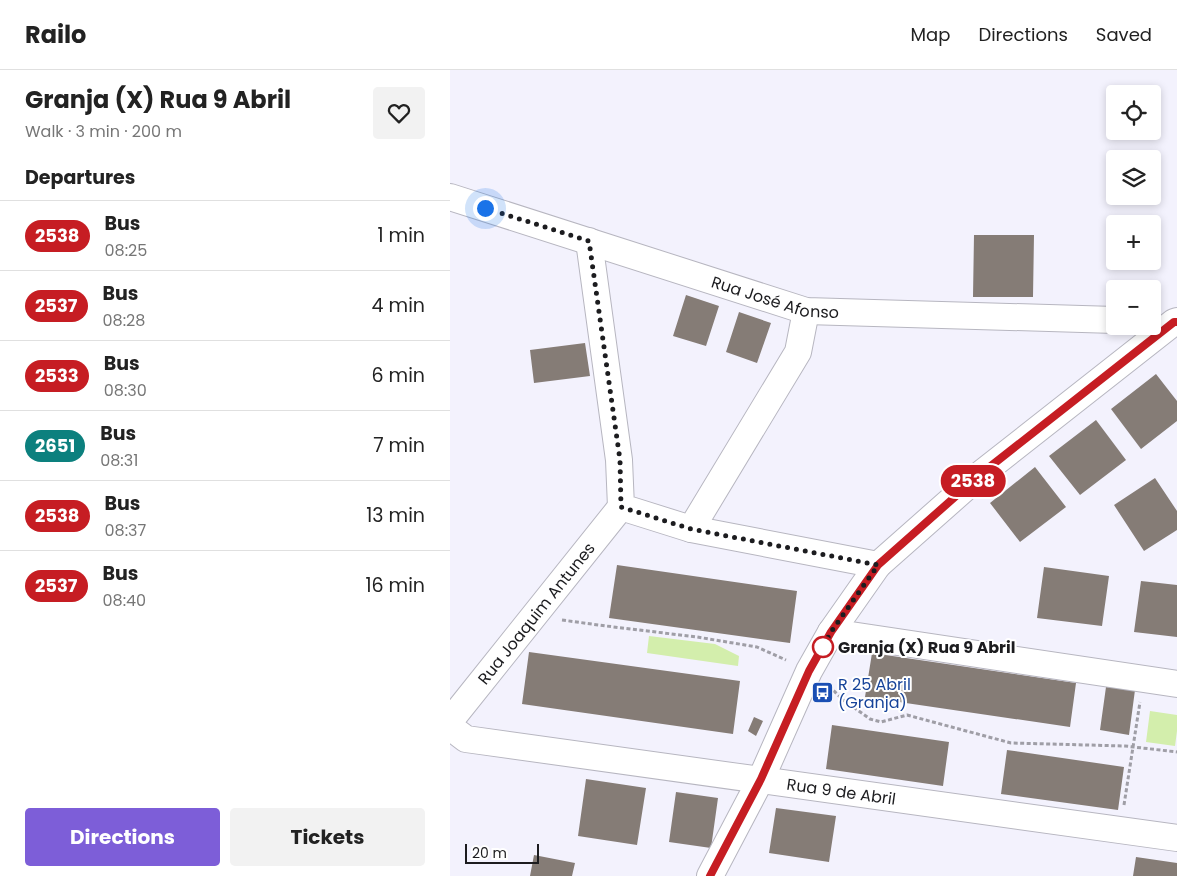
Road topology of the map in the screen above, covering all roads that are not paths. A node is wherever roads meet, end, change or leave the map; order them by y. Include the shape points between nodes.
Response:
1 (450, 197) edge
2 (589, 241) junction
3 (806, 311) junction
4 (1106, 320) edge
5 (1168, 322) edge
6 (621, 507) junction
7 (691, 529) junction
8 (878, 565) junction
9 (831, 632) junction
10 (1177, 684) edge
11 (450, 721) edge
12 (450, 728) edge
13 (761, 779) junction
14 (1177, 838) edge
15 (710, 876) edge

1 - 2 street, Rua José Afonso
2 - 3 street, Rua José Afonso
2 - 6 street via 620,460
3 - 4 street, Rua José Afonso
3 - 7 street via 798,352
5 - 8 street via 982,473
6 - 7 street
6 - 11 street, Rua Joaquim Antunes
7 - 8 street
8 - 9 street
9 - 10 street
9 - 13 street via 809,671
12 - 13 street, Rua 9 de Abril via 466,739
13 - 14 street, Rua 9 de Abril
13 - 15 street

